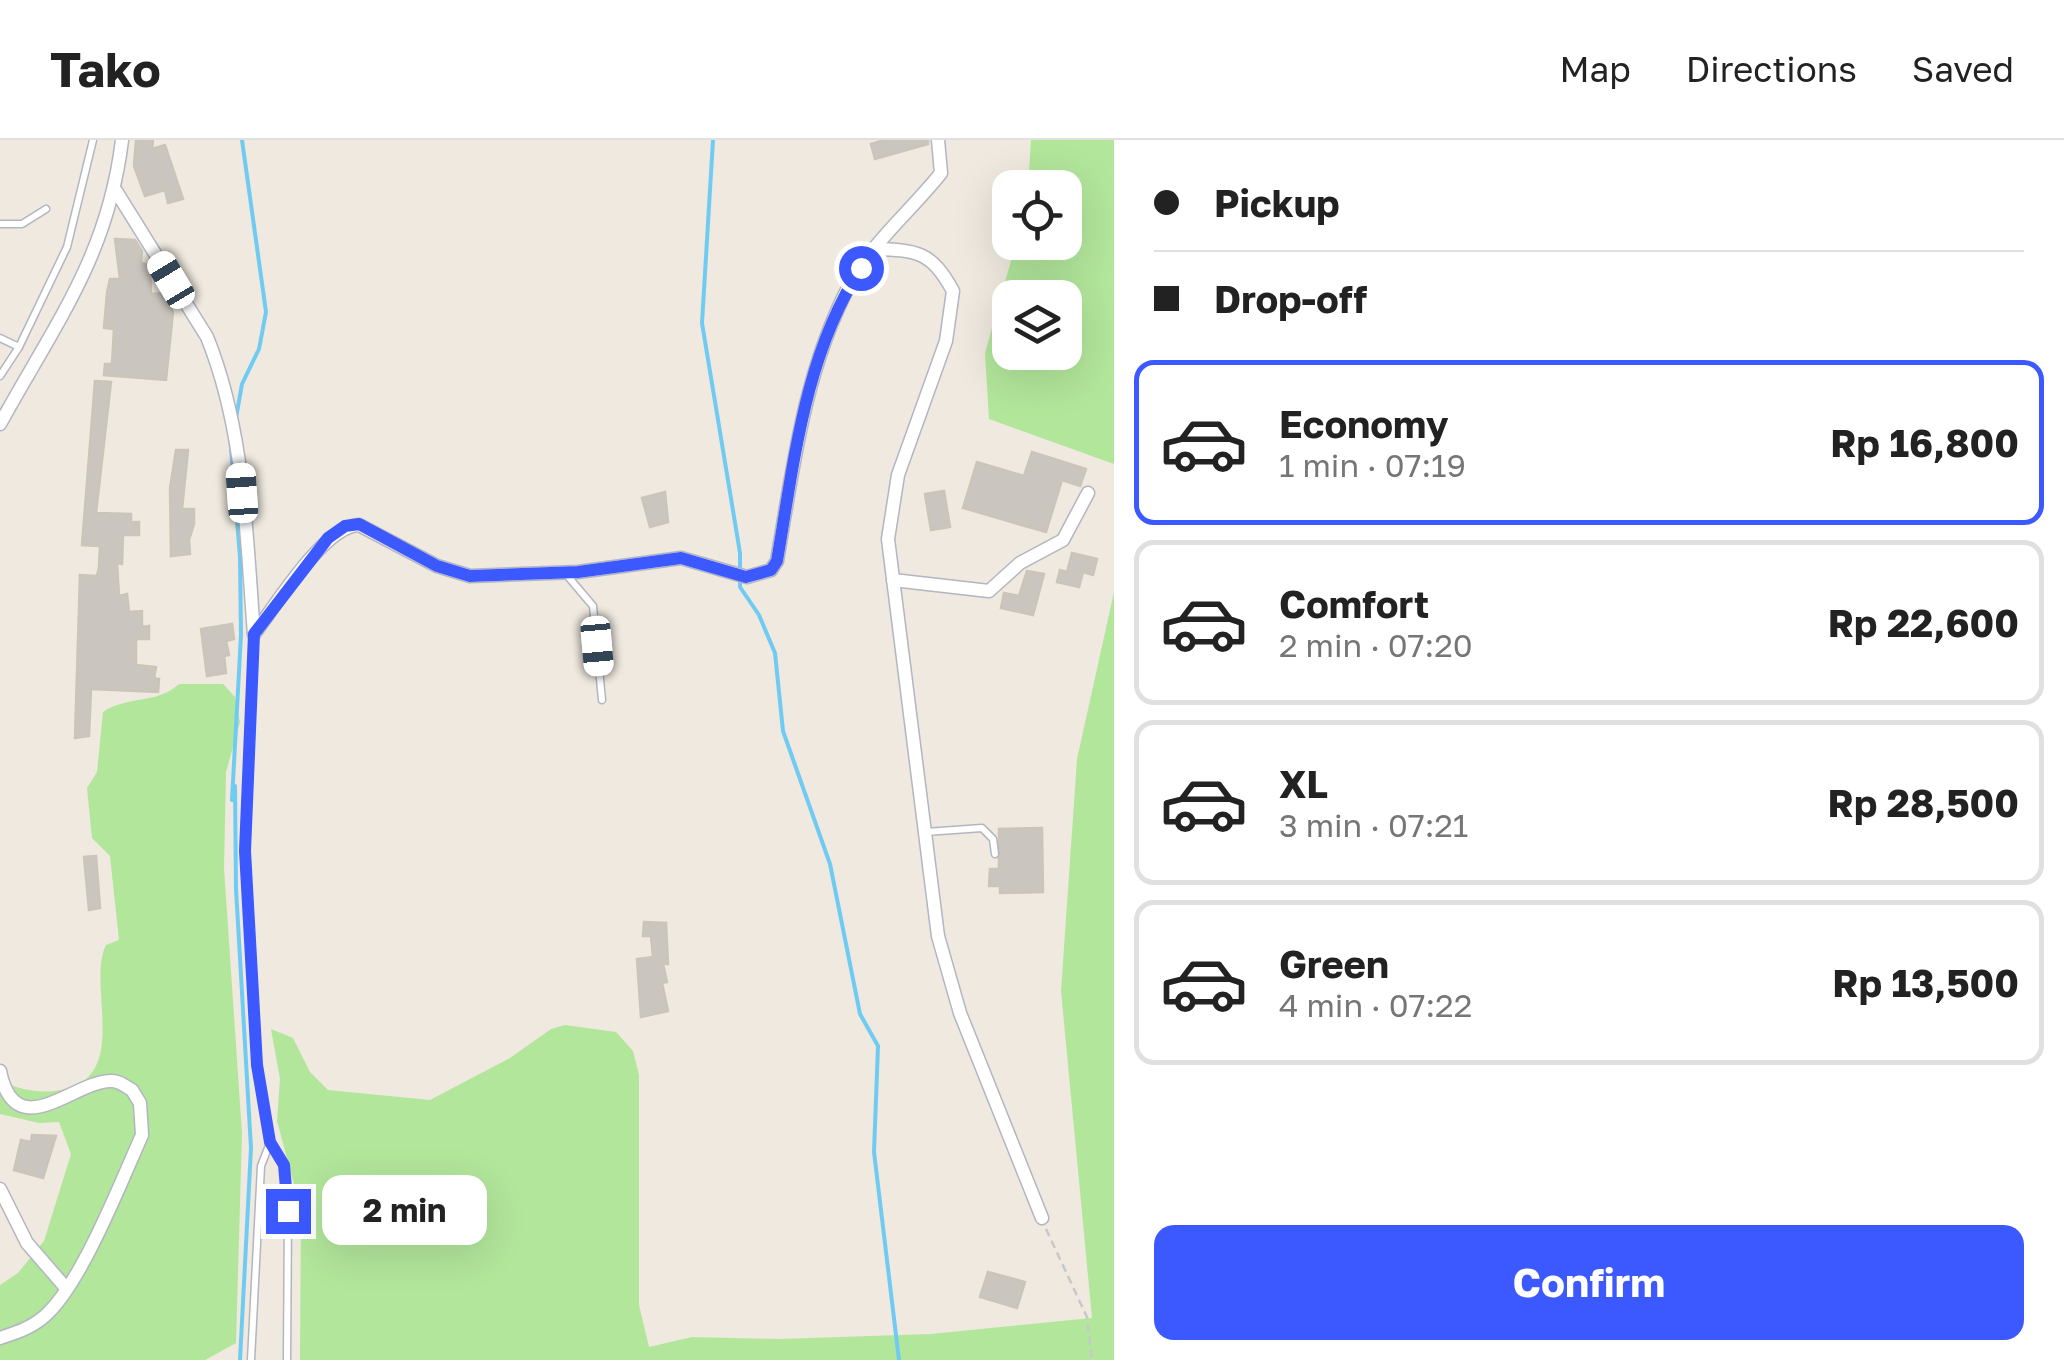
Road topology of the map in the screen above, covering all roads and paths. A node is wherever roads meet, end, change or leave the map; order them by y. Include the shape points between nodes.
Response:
1 (93, 140) edge
2 (122, 140) edge
3 (938, 140) edge
4 (116, 191) junction
5 (46, 210) dead end
6 (0, 224) edge
7 (873, 249) junction
8 (0, 338) edge
9 (19, 347) junction
10 (0, 376) edge
11 (0, 424) edge
12 (1088, 493) dead end
13 (564, 572) junction
14 (892, 580) junction
15 (254, 634) junction
16 (602, 700) dead end
17 (925, 832) junction
18 (994, 854) dead end
19 (0, 1071) edge
20 (270, 1142) junction
21 (0, 1189) edge
22 (1042, 1218) joint
23 (66, 1288) junction
24 (0, 1338) edge
25 (251, 1360) edge
26 (287, 1360) edge
27 (1092, 1360) edge

1 - 9 lane via 68,246
2 - 4 street
3 - 7 street via 941,173
4 - 11 street via 82,282
4 - 15 street via 216,360 240,458
5 - 6 lane via 22,224
7 - 13 street via 848,287 807,393 771,570 746,577 681,558
7 - 14 street via 915,250 932,260 953,291 946,341 898,475 888,539
8 - 9 lane
9 - 10 lane
12 - 14 street via 1063,540 1020,562 989,591
13 - 15 street via 455,574 350,525 328,538
13 - 16 lane via 593,606
14 - 17 street
15 - 20 lane via 245,851 257,1065
17 - 18 lane via 982,828 993,838
17 - 22 street via 938,936 960,1012
19 - 23 street via 15,1102 27,1106 59,1102 110,1080 132,1090 140,1103 142,1135
20 - 25 lane via 262,1166
20 - 26 lane via 284,1165 288,1211
21 - 23 street via 26,1243
22 - 27 path via 1087,1317
23 - 24 street via 36,1323

